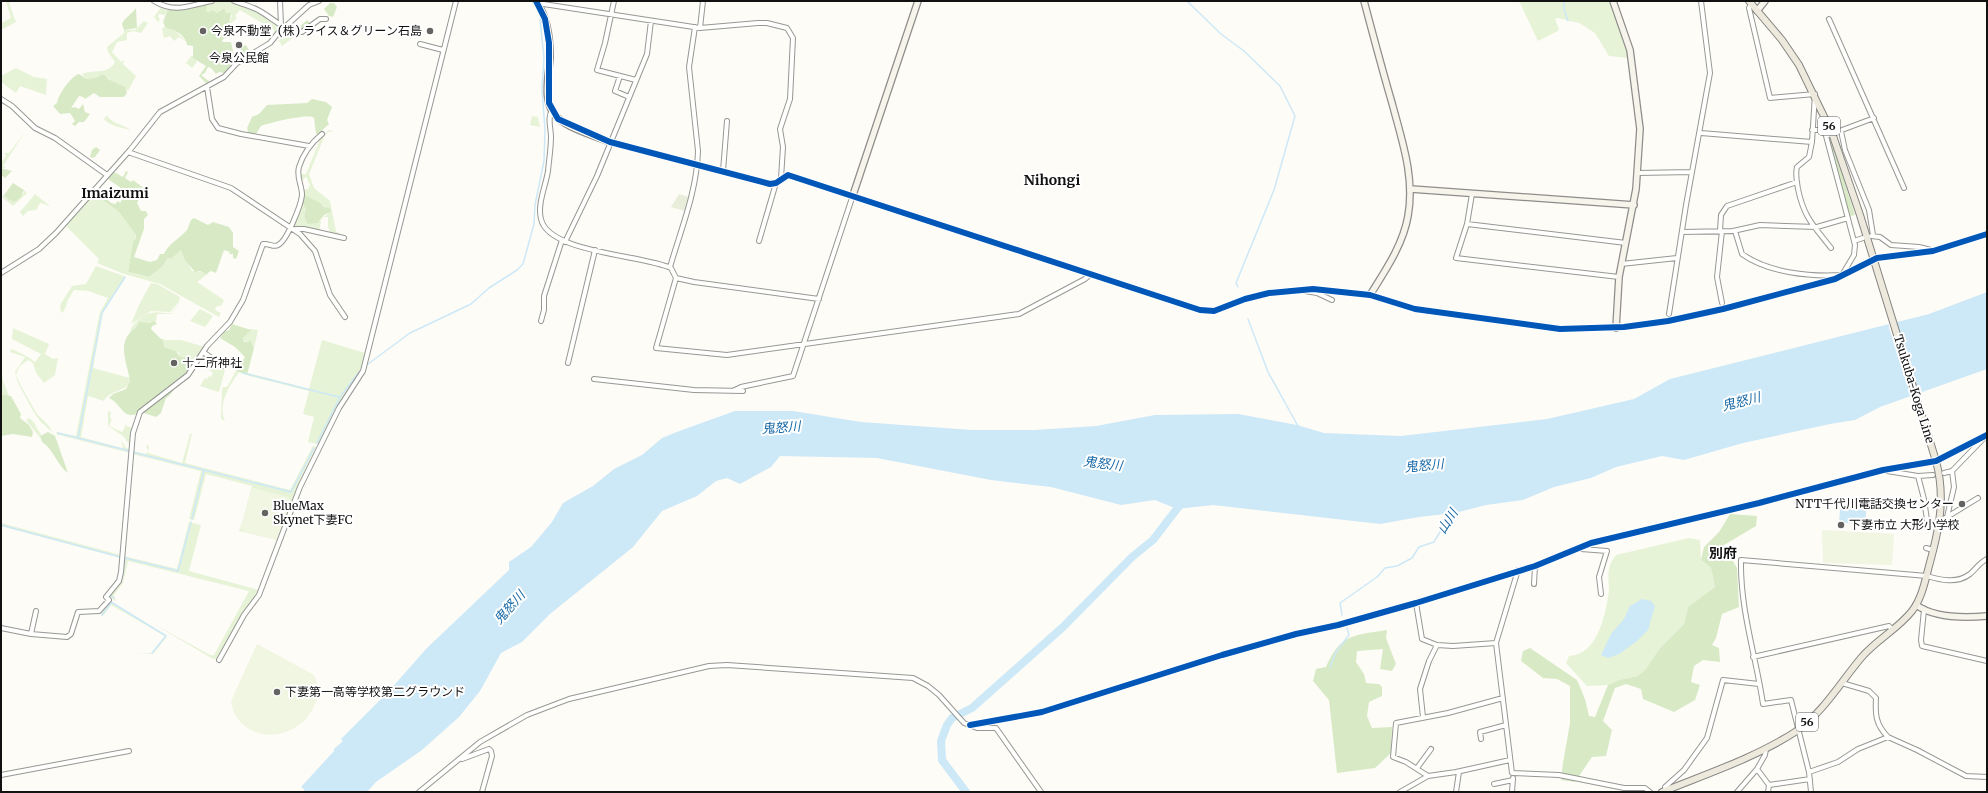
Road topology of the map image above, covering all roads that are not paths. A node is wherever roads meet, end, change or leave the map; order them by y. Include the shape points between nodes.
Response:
1 (154, 1) edge
2 (212, 1) edge
3 (234, 1) edge
4 (280, 1) edge
5 (319, 1) edge
6 (456, 1) edge
7 (614, 1) edge
8 (704, 1) edge
9 (918, 1) edge
10 (1364, 1) edge
11 (1613, 1) edge
12 (1701, 1) edge
13 (1765, 1) edge
14 (536, 2) edge
15 (1750, 2) edge
16 (309, 3) edge
17 (1758, 11) junction
18 (612, 15) junction
19 (326, 19) dead end
20 (1829, 19) dead end
21 (651, 22) junction
22 (283, 26) junction
23 (698, 28) junction
24 (420, 44) dead end
25 (443, 50) junction
26 (620, 76) junction
27 (636, 80) junction
28 (207, 87) junction
29 (1815, 94) junction
30 (629, 97) junction
31 (1, 99) edge
32 (552, 110) junction
33 (1874, 118) junction
34 (727, 121) dead end
35 (1812, 130) junction
36 (1841, 131) junction
37 (1701, 133) junction
38 (322, 134) dead end
39 (1829, 134) junction
40 (610, 142) junction
41 (1812, 142) junction
42 (309, 146) junction
43 (128, 152) junction
44 (697, 164) junction
45 (723, 171) junction
46 (1638, 172) junction
47 (1692, 172) junction
48 (107, 175) junction
49 (781, 179) junction
50 (1797, 182) junction
51 (776, 183) junction
52 (1904, 188) dead end
53 (1411, 189) junction
54 (1472, 194) junction
55 (853, 195) junction
56 (1634, 205) junction
57 (1848, 218) junction
58 (1467, 224) junction
59 (1814, 227) junction
60 (293, 228) junction
61 (1721, 231) junction
62 (1735, 231) junction
63 (1682, 232) junction
64 (1987, 234) edge
65 (344, 238) dead end
66 (1862, 238) dead end
67 (564, 241) junction
68 (759, 241) dead end
69 (1854, 241) junction
70 (1626, 243) junction
71 (1831, 248) dead end
72 (595, 250) junction
73 (1933, 251) junction
74 (1677, 258) junction
75 (1874, 259) junction
76 (1621, 264) junction
77 (670, 267) junction
78 (1, 273) edge
79 (1091, 274) junction
80 (1842, 275) junction
81 (1619, 277) junction
82 (676, 278) junction
83 (1292, 290) junction
84 (1370, 295) junction
85 (819, 299) junction
86 (1332, 300) dead end
87 (1722, 303) dead end
88 (1669, 314) dead end
89 (345, 317) dead end
90 (541, 321) dead end
91 (1616, 328) junction
92 (804, 344) junction
93 (203, 352) junction
94 (568, 363) dead end
95 (223, 366) dead end
96 (594, 379) dead end
97 (733, 391) junction
98 (743, 391) dead end
99 (1987, 435) edge
100 (1936, 461) junction
101 (1883, 470) junction
102 (1952, 471) junction
103 (1944, 473) dead end
104 (1933, 475) dead end
105 (1918, 476) junction
106 (1978, 498) dead end
107 (1948, 517) junction
108 (1940, 521) junction
109 (1926, 548) dead end
110 (1576, 550) junction
111 (1933, 550) junction
112 (1987, 560) edge
113 (1535, 566) junction
114 (1518, 570) junction
115 (1927, 576) junction
116 (1534, 584) dead end
117 (1601, 594) dead end
118 (1416, 603) junction
119 (1916, 605) junction
120 (1924, 610) junction
121 (36, 611) dead end
122 (1987, 616) edge
123 (1, 628) edge
124 (1892, 629) junction
125 (31, 634) junction
126 (1496, 643) junction
127 (1437, 645) junction
128 (1753, 657) junction
129 (219, 660) dead end
130 (1987, 661) edge
131 (1842, 683) junction
132 (1759, 684) junction
133 (1503, 698) junction
134 (1423, 717) junction
135 (970, 725) junction
136 (1506, 725) junction
137 (1798, 729) junction
138 (1888, 737) junction
139 (1481, 739) dead end
140 (1431, 748) dead end
141 (1766, 749) junction
142 (129, 750) dead end
143 (457, 760) junction
144 (1510, 760) junction
145 (1417, 768) junction
146 (1757, 769) junction
147 (1458, 772) junction
148 (1809, 772) junction
149 (1512, 773) junction
150 (1, 775) edge
151 (1428, 776) junction
152 (1987, 777) edge
153 (1810, 779) junction
154 (1513, 780) junction
155 (1494, 784) dead end
156 (1769, 785) junction
157 (1664, 791) edge
158 (419, 792) edge
159 (482, 792) edge
160 (1041, 792) edge
161 (1400, 792) edge
162 (1456, 792) edge
163 (1512, 792) edge
164 (1650, 792) edge
165 (1737, 792) edge
166 (1768, 792) edge
167 (1811, 792) edge

1 - 2 street via 180,9
3 - 22 street via 258,10
4 - 22 street
5 - 16 street
6 - 25 street
7 - 18 street
8 - 23 street
9 - 55 street
10 - 53 street via 1404,151
11 - 46 street via 1627,36 1634,72 1640,129
12 - 37 street via 1710,73
13 - 17 street
14 - 18 street
14 - 32 street via 545,18 549,43 548,98
15 - 17 main road, Tsukuba-Koga Line / 56
15 - 29 street via 1749,8 1770,98
16 - 22 street
17 - 29 main road, Tsukuba-Koga Line / 56 via 1792,53
18 - 21 street
18 - 26 street via 597,70
19 - 22 street via 318,20 302,32
20 - 33 street
21 - 23 street
21 - 27 street via 646,54
22 - 28 street via 270,43 240,60 224,77
23 - 44 street via 688,67 698,151
23 - 49 street via 767,23 790,31 794,44 789,85 790,99 780,130 783,156
24 - 25 street
25 - 129 street via 363,371 339,408 300,487 259,595 244,615
26 - 27 street
26 - 30 street via 615,91
27 - 30 street
28 - 42 street via 212,119 218,128
28 - 43 street via 160,112
29 - 35 street
29 - 39 main road, Tsukuba-Koga Line / 56
30 - 40 street
31 - 48 street via 35,128 55,138
32 - 40 street via 558,119 567,124
32 - 67 street via 550,154 540,215 545,227
33 - 36 street
33 - 52 street
34 - 45 street
35 - 39 street via 1823,130
35 - 41 street
36 - 39 street
36 - 73 street via 1845,150 1869,210 1872,236 1880,236 1891,245
37 - 41 street
37 - 47 street
38 - 42 street
39 - 57 street
39 - 75 main road, Tsukuba-Koga Line / 56
40 - 44 street
40 - 67 street via 597,176
41 - 50 street via 1810,157 1797,167
42 - 60 street via 299,169 302,195
43 - 48 street
43 - 60 street via 231,188
44 - 45 street
44 - 77 street via 692,193
45 - 51 street via 770,184
46 - 47 street
46 - 56 street
47 - 63 street
48 - 78 street via 74,214 39,249
49 - 51 street
49 - 55 street via 788,175
50 - 59 street via 1803,210
50 - 61 street via 1727,206 1721,215
51 - 68 street
53 - 54 street
53 - 84 street via 1408,217 1399,243 1391,262
54 - 56 street
54 - 58 street
55 - 79 street
55 - 85 street
56 - 70 street
57 - 59 street
57 - 69 street
58 - 70 street
58 - 81 street via 1456,258
59 - 62 street via 1760,225
59 - 71 street
60 - 65 street
60 - 89 street via 315,252 330,295
60 - 93 street via 280,244 264,244 236,313
61 - 62 street
61 - 63 street
61 - 87 street via 1717,277
62 - 80 street via 1742,254 1764,265 1818,276
63 - 74 street
64 - 73 street
66 - 69 street
67 - 72 street
67 - 90 street via 544,296
69 - 80 street via 1854,254
70 - 76 street
72 - 77 street
72 - 94 street
73 - 75 street
74 - 76 street
74 - 88 street
75 - 80 street
75 - 100 main road, Tsukuba-Koga Line / 56
76 - 81 street
77 - 82 street
79 - 83 street via 1200,310 1214,311 1245,299
79 - 92 street via 1019,314
80 - 91 street via 1818,284 1723,309 1668,321
81 - 91 street
82 - 85 street
82 - 92 street via 656,348 727,355
83 - 84 street via 1313,289
83 - 86 street via 1317,293
84 - 91 street via 1415,309 1560,329
85 - 92 street
92 - 97 street via 793,376
93 - 95 street
93 - 125 street via 188,375 144,408 137,420 132,447 121,572 119,580 106,597 109,600 100,611 78,612 68,637
96 - 97 street via 694,390
97 - 98 street
99 - 100 street
99 - 102 street
100 - 101 street
100 - 108 main road, Tsukuba-Koga Line / 56 via 1942,490
101 - 105 street
101 - 110 street via 1591,543
102 - 103 street
102 - 107 street via 1954,487
104 - 105 street
105 - 108 street via 1928,522
106 - 107 street
107 - 108 street
108 - 111 main road, Tsukuba-Koga Line / 56
109 - 111 street
110 - 113 street
110 - 117 street via 1607,551 1599,577
111 - 115 main road, Tsukuba-Koga Line / 56
112 - 115 street via 1969,574 1955,580
113 - 114 street
113 - 116 street
114 - 118 street
114 - 126 street
115 - 119 main road, Tsukuba-Koga Line / 56
115 - 128 street via 1740,560 1743,608
118 - 127 street via 1422,639
118 - 135 street via 1288,636 1042,712
119 - 120 street
119 - 124 main road, Tsukuba-Koga Line / 56 via 1906,618
120 - 122 street via 1958,616
120 - 130 street via 1920,640 1922,646
121 - 125 street
123 - 125 street
124 - 128 street via 1889,626
124 - 131 main road, Tsukuba-Koga Line / 56 via 1862,657
126 - 127 street
126 - 133 street
127 - 134 street via 1420,689
128 - 132 street
131 - 137 main road, Tsukuba-Koga Line / 56 via 1818,712
131 - 138 street via 1869,691 1876,698 1876,720
132 - 137 street via 1762,704 1791,700
132 - 157 street via 1723,680 1707,738 1684,770 1665,787
133 - 134 street
133 - 136 street
134 - 145 street via 1396,723 1393,756
135 - 143 street via 964,723 928,686 912,678 735,665 709,666 569,698 514,722 480,742
135 - 160 street via 977,728 996,728
136 - 139 street via 1480,732
136 - 144 street
137 - 141 main road, Tsukuba-Koga Line / 56
137 - 148 street
138 - 148 street via 1858,749 1838,762
138 - 152 street via 1966,776
140 - 145 street
141 - 146 street
141 - 157 main road, Tsukuba-Koga Line / 56
142 - 150 street
143 - 158 street
143 - 159 street via 484,750 491,751 492,756
144 - 147 street
144 - 149 street
145 - 151 street
146 - 156 street
146 - 165 street
147 - 151 street
147 - 162 street
148 - 153 street
149 - 154 street
149 - 164 street via 1559,775 1624,788 1645,788
151 - 161 street
153 - 156 street
153 - 167 street
154 - 155 street
154 - 163 street
156 - 166 street

